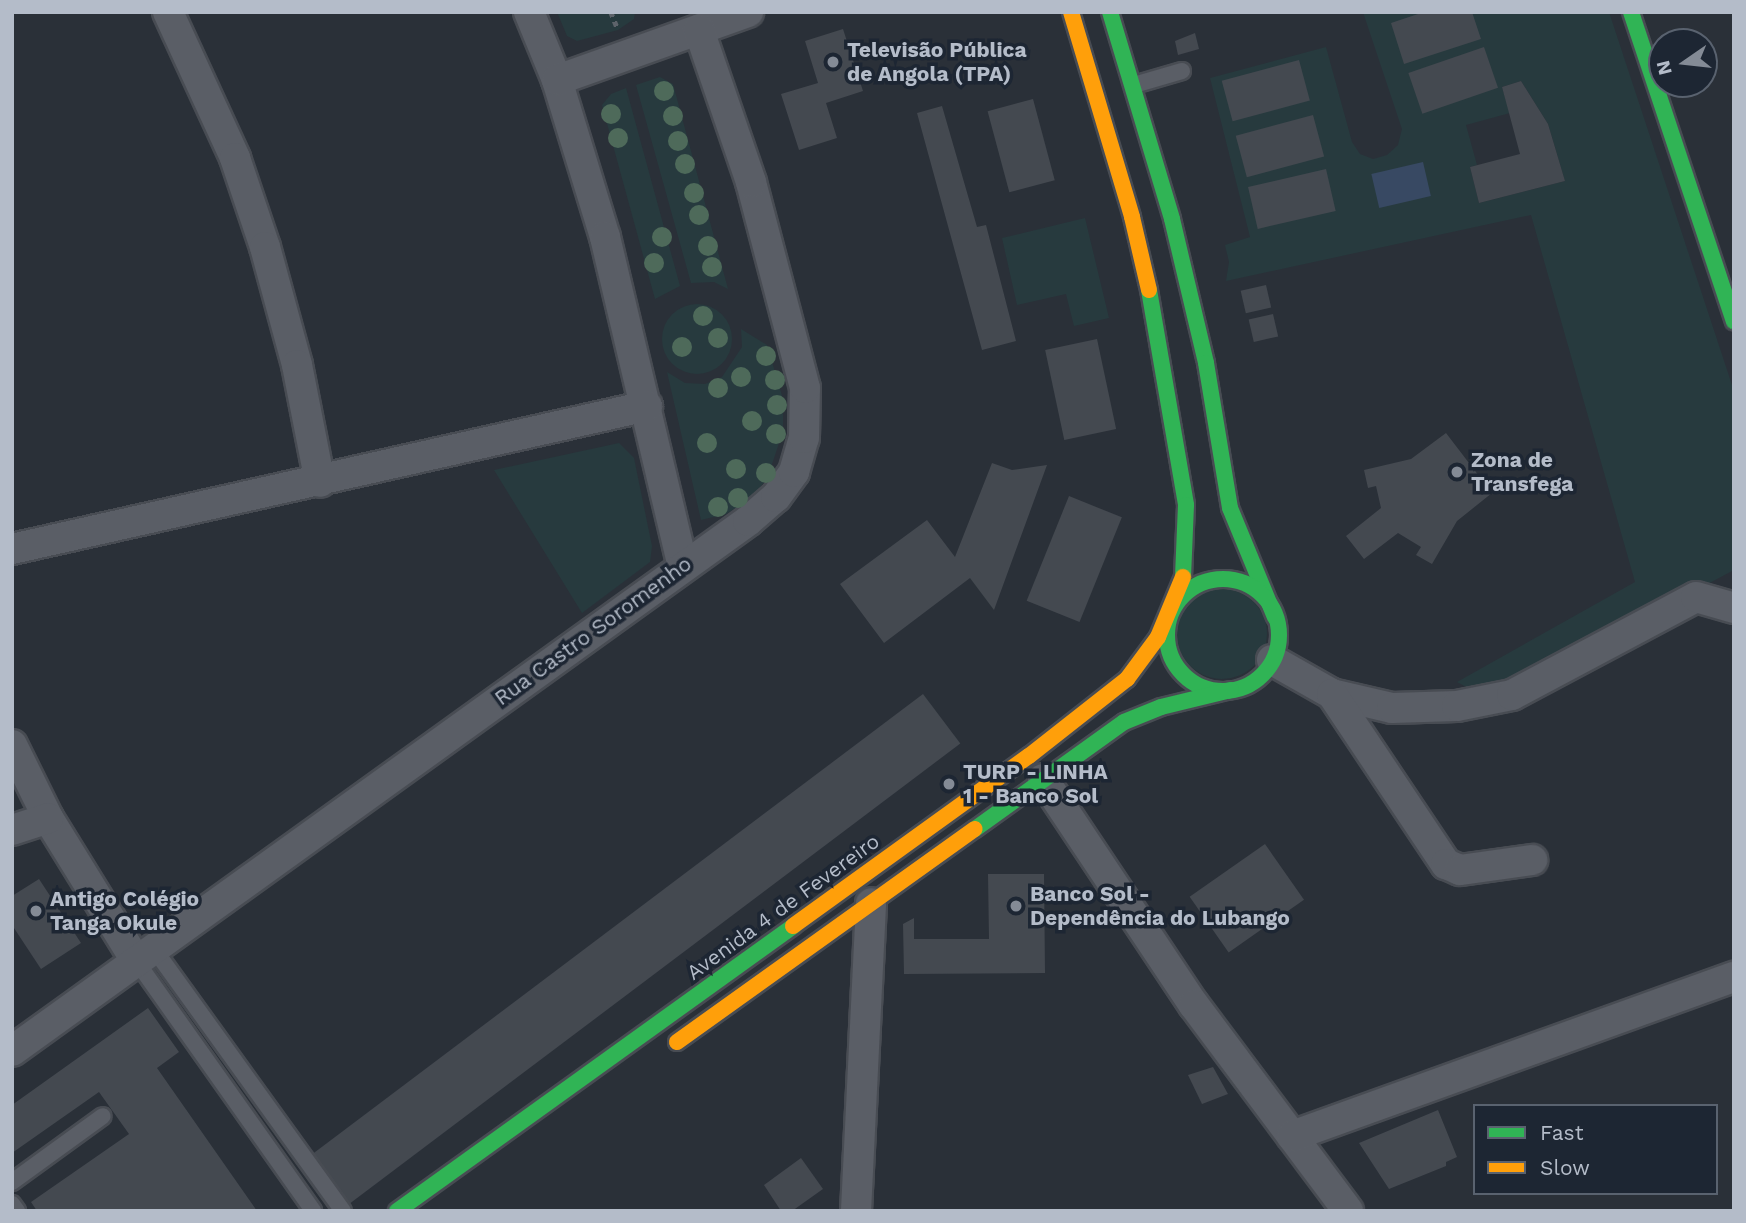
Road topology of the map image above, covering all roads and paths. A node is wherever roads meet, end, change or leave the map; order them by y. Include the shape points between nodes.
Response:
1 (168, 12) edge
2 (529, 12) edge
3 (611, 12) edge
4 (748, 12) edge
5 (1071, 12) edge
6 (1110, 12) edge
7 (1632, 12) edge
8 (618, 30) dead end
9 (699, 30) junction
10 (1182, 71) dead end
11 (557, 80) junction
12 (1134, 85) junction
13 (1734, 321) edge
14 (647, 406) junction
15 (320, 482) junction
16 (12, 549) edge
17 (683, 566) junction
18 (1734, 608) edge
19 (1170, 613) junction
20 (1275, 617) junction
21 (1272, 660) junction
22 (1231, 690) junction
23 (1332, 694) junction
24 (12, 745) edge
25 (1043, 779) junction
26 (48, 818) junction
27 (12, 830) edge
28 (1532, 860) dead end
29 (871, 903) junction
30 (145, 956) junction
31 (1734, 977) edge
32 (668, 1049) dead end
33 (12, 1051) edge
34 (103, 1116) dead end
35 (1292, 1136) junction
36 (12, 1182) edge
37 (12, 1204) edge
38 (1345, 1210) edge
39 (17, 1211) edge
40 (313, 1211) edge
41 (343, 1211) edge
42 (397, 1211) edge
43 (856, 1211) edge

1 - 15 street via 235,158 265,247 297,365
2 - 11 street
3 - 8 path
4 - 9 street
5 - 19 main road via 1132,217 1177,446 1188,543 1184,575
6 - 12 main road
7 - 13 main road
9 - 11 street
9 - 17 street, Rua Castro Soromenho via 751,182 783,297 805,388 804,438 794,472 776,498
10 - 12 lane
11 - 14 street via 605,237
12 - 20 main road via 1206,363 1230,508
14 - 15 street
14 - 17 street
15 - 16 street
17 - 30 street, Rua Castro Soromenho
18 - 23 street via 1696,597 1512,695 1488,702 1392,709
19 - 20 main road via 1189,590 1223,579 1259,592
19 - 22 main road via 1168,643 1179,669 1202,687
19 - 42 main road, Avenida 4 de Fevereiro via 1143,659 1106,697
20 - 21 main road via 1277,646
21 - 22 main road via 1255,680
21 - 23 street
22 - 25 main road via 1161,707 1124,722
23 - 28 street via 1446,864 1460,870
24 - 26 street
25 - 29 main road
25 - 35 street via 1194,1005
26 - 27 street
26 - 30 street
29 - 32 main road
29 - 43 street
30 - 33 street, Rua Castro Soromenho
30 - 40 lane
30 - 41 lane
31 - 35 street
34 - 36 lane
35 - 38 street
37 - 39 lane

